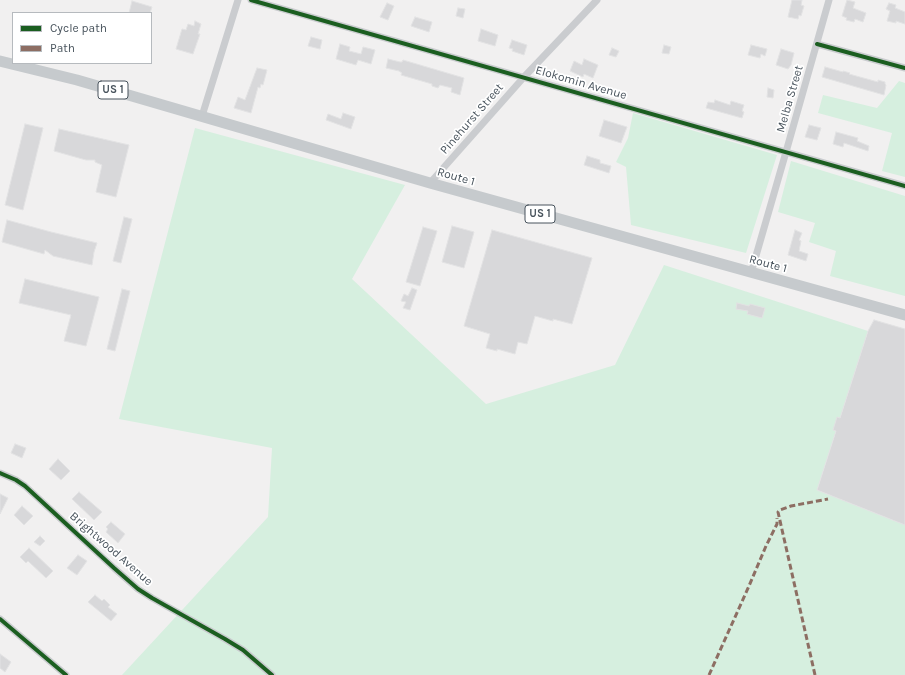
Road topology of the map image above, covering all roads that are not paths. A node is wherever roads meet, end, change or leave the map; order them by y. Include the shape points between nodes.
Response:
1 (238, 0) edge
2 (251, 0) edge
3 (597, 0) edge
4 (829, 0) edge
5 (817, 44) junction
6 (0, 60) edge
7 (12, 63) edge
8 (15, 64) edge
9 (905, 68) edge
10 (524, 77) junction
11 (202, 116) junction
12 (786, 152) junction
13 (430, 184) junction
14 (905, 186) edge
15 (751, 273) junction
16 (905, 315) edge
17 (0, 473) edge
18 (0, 619) edge
19 (66, 675) edge
20 (272, 675) edge

1 - 11 street
2 - 10 street, Elokomin Avenue
3 - 10 street, Pinehurst Street
4 - 5 street, Melba Street
5 - 9 street
5 - 12 street, Melba Street
6 - 7 main road, Route 1 / US 1
8 - 11 main road, Route 1 / US 1
10 - 12 street, Elokomin Avenue
10 - 13 street, Pinehurst Street
11 - 13 main road, Route 1 / US 1
12 - 14 street, Elokomin Avenue
12 - 15 street, Melba Street
13 - 15 main road, Route 1 / US 1
15 - 16 main road, Route 1 / US 1
17 - 20 street, Brightwood Avenue via 25,486 138,589 226,639
18 - 19 street

